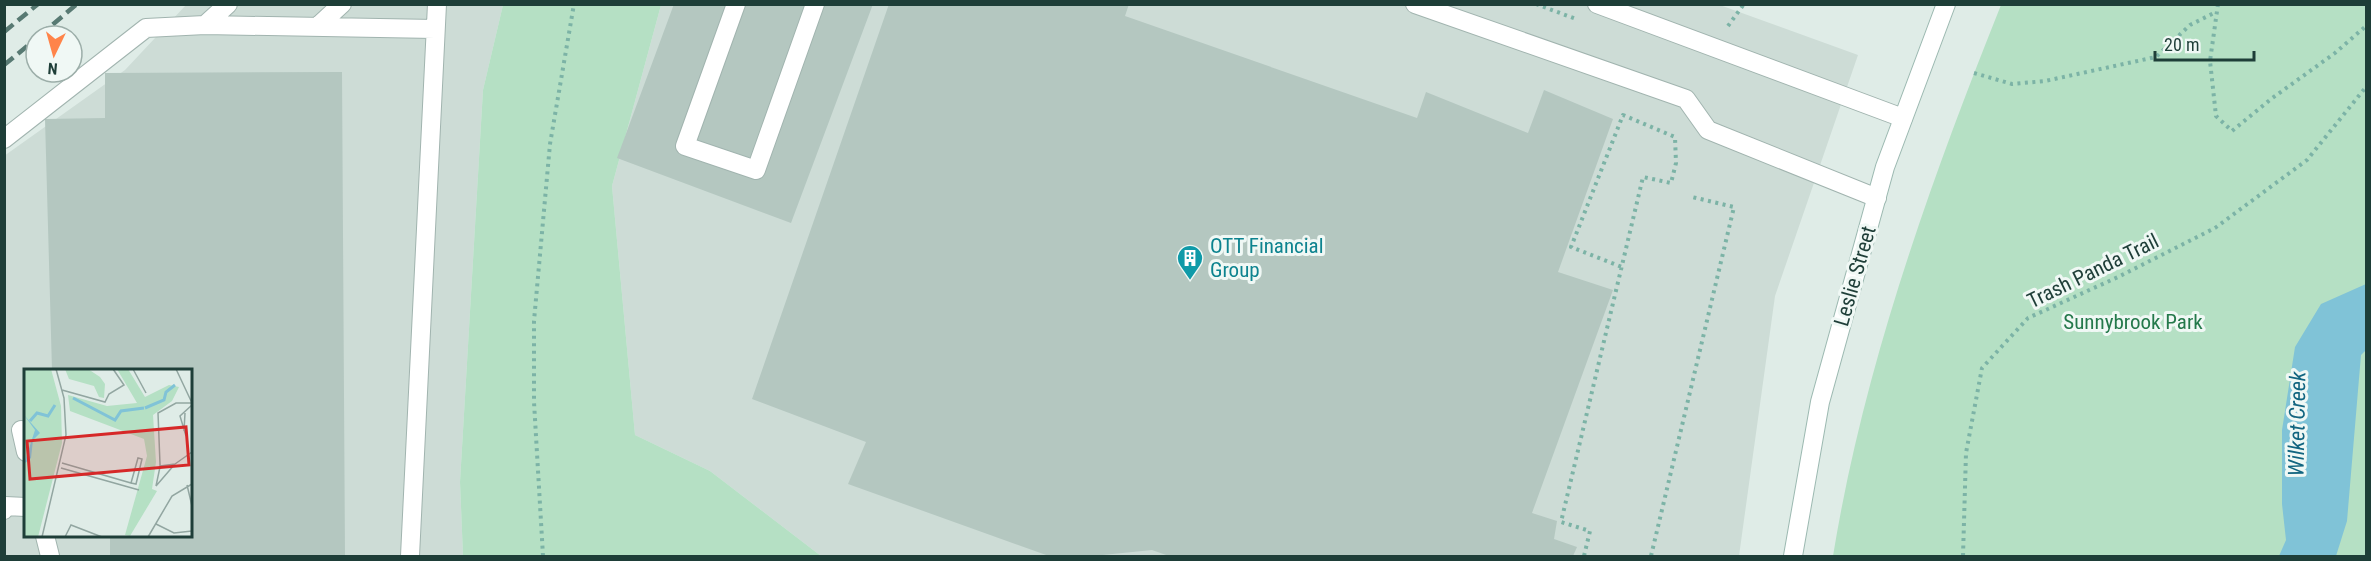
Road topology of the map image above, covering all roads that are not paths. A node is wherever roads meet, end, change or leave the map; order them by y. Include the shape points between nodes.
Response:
1 (228, 4) edge
2 (342, 4) edge
3 (438, 4) edge
4 (736, 4) edge
5 (815, 4) edge
6 (1415, 4) edge
7 (1598, 4) edge
8 (1946, 4) edge
9 (205, 25) junction
10 (317, 27) junction
11 (435, 29) junction
12 (1903, 118) junction
13 (4, 139) edge
14 (1876, 198) junction
15 (21, 430) dead end
16 (24, 443) edge
17 (24, 507) edge
18 (4, 510) edge
19 (45, 537) edge
20 (50, 556) edge
21 (410, 556) edge
22 (1793, 556) edge

1 - 9 main road
2 - 10 main road
3 - 11 main road
4 - 5 main road via 685,146 756,170
6 - 14 main road via 1686,99 1708,129
7 - 12 main road
8 - 12 main road, Leslie Street
9 - 10 main road
9 - 13 main road via 146,28
10 - 11 main road
11 - 21 main road
12 - 14 main road, Leslie Street
14 - 22 main road, Leslie Street via 1820,402
15 - 16 main road
17 - 18 main road via 5,506
19 - 20 main road

